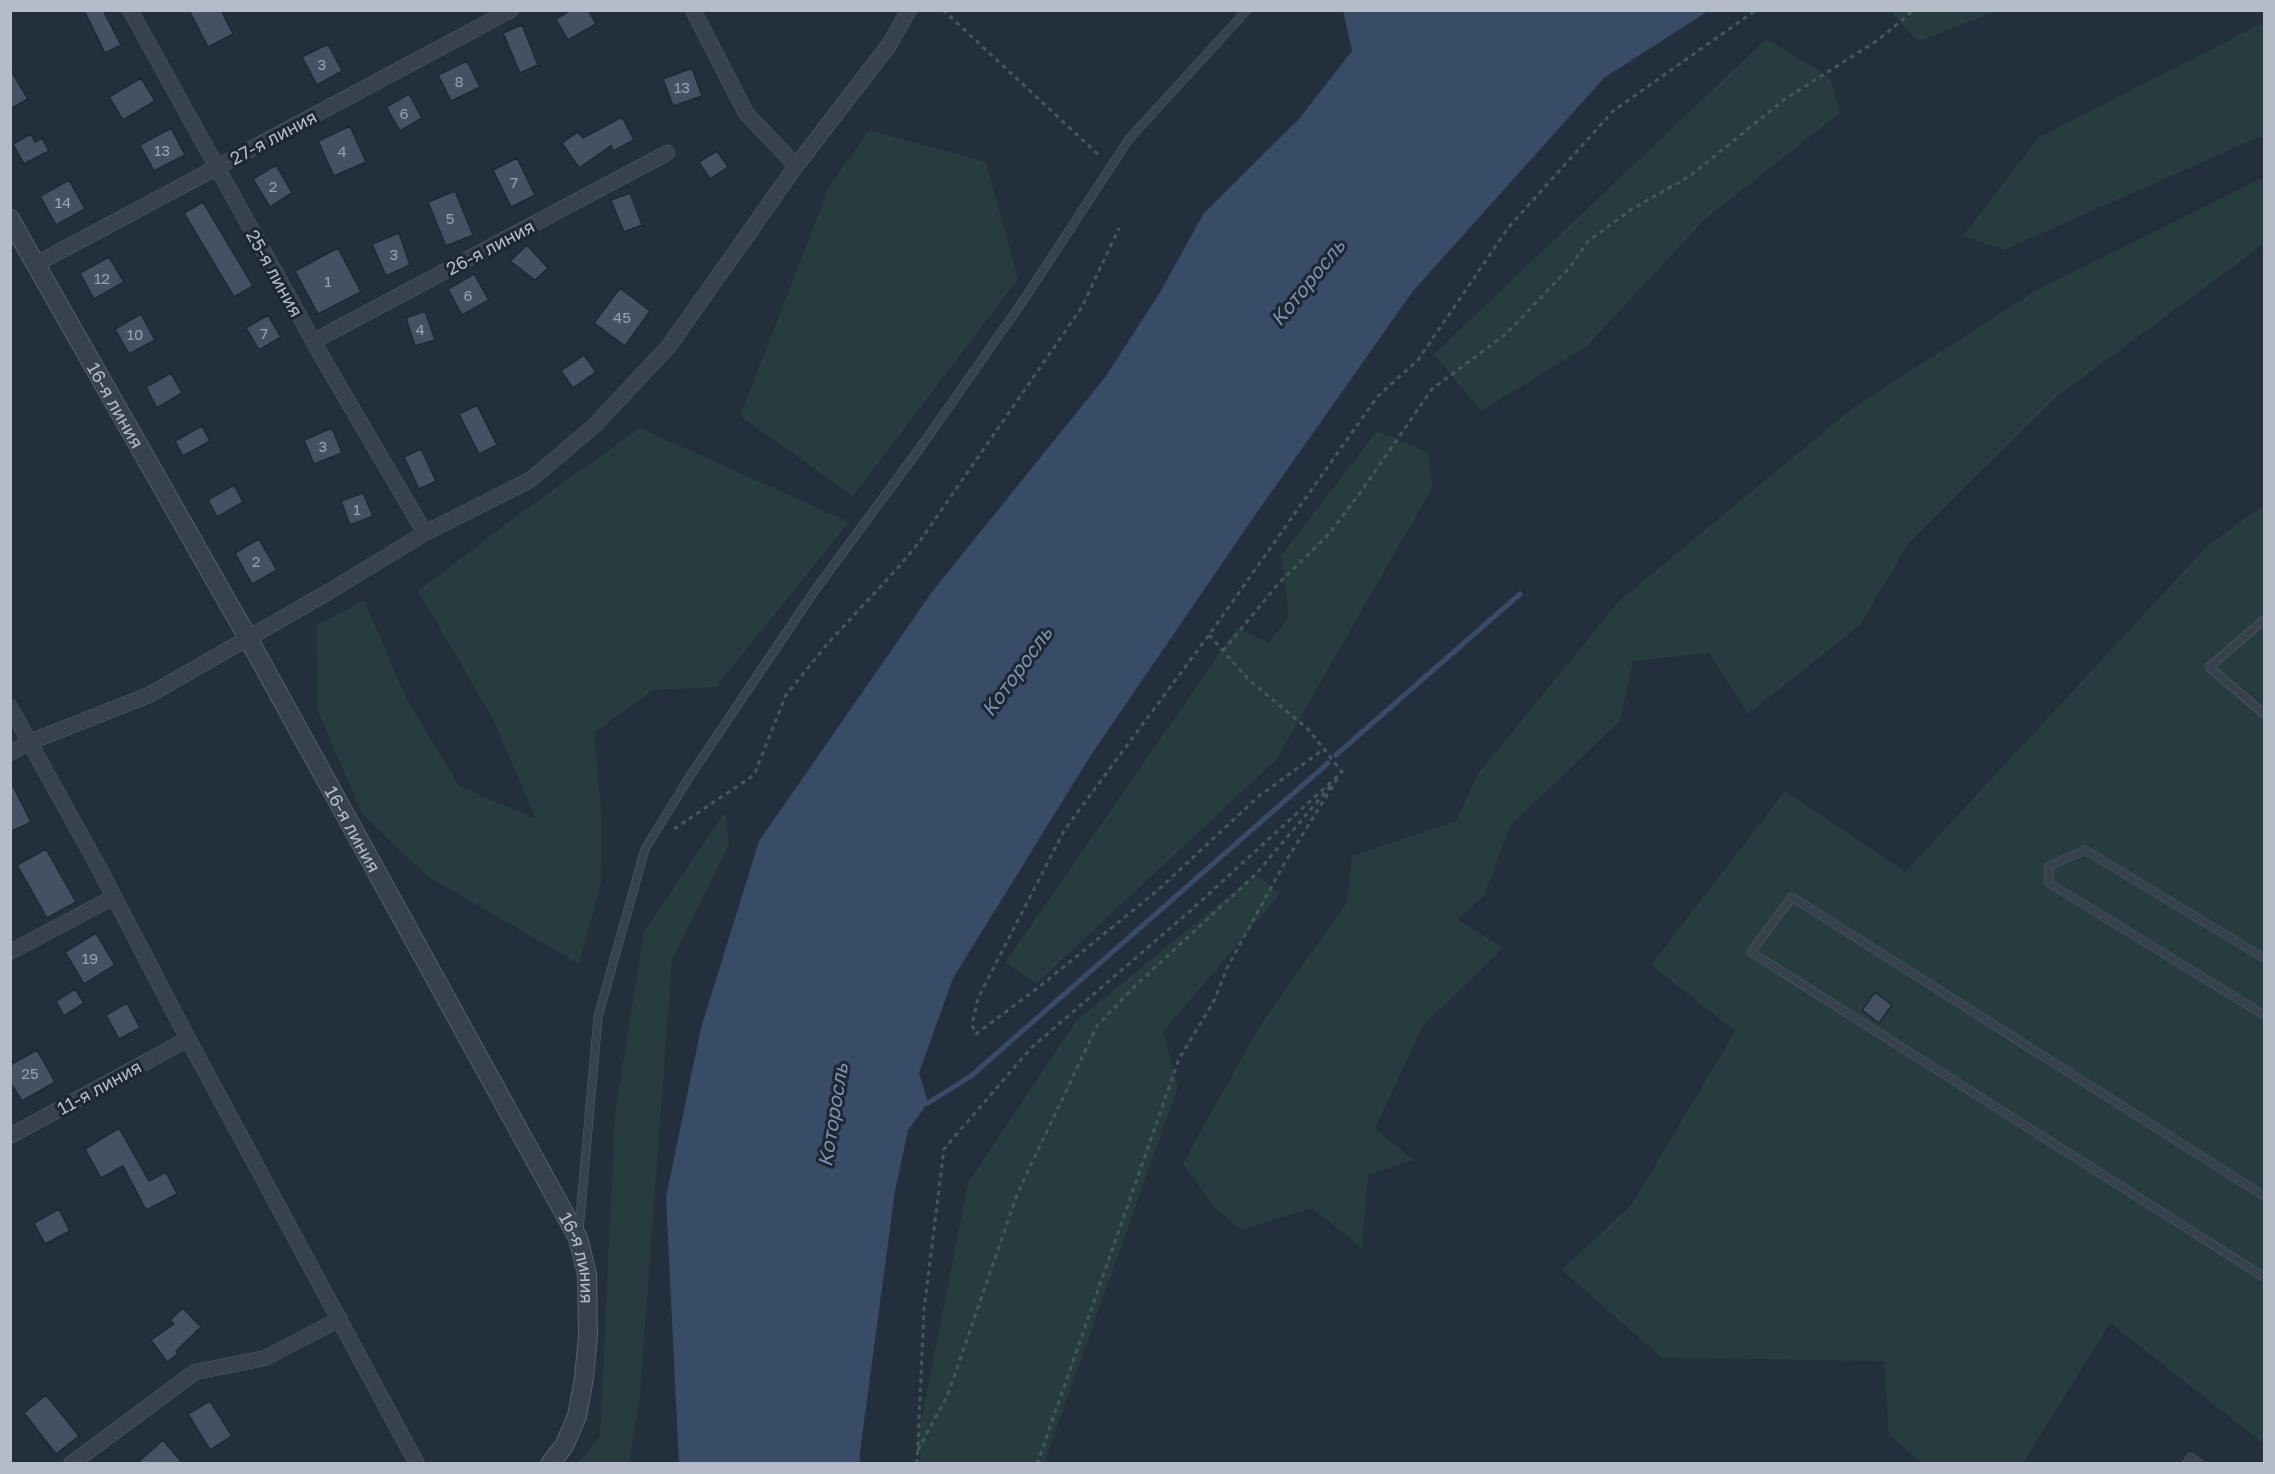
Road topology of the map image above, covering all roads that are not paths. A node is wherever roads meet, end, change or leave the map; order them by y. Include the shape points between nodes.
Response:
1 (130, 10) edge
2 (511, 10) edge
3 (693, 10) edge
4 (909, 10) edge
5 (1247, 10) edge
6 (667, 153) dead end
7 (796, 166) junction
8 (216, 167) junction
9 (10, 219) edge
10 (36, 264) junction
11 (314, 340) junction
12 (425, 533) junction
13 (2265, 620) edge
14 (248, 638) junction
15 (10, 707) edge
16 (2265, 714) edge
17 (30, 742) junction
18 (10, 753) edge
19 (114, 897) junction
20 (10, 952) edge
21 (2265, 958) edge
22 (2265, 1015) edge
23 (188, 1039) junction
24 (10, 1136) edge
25 (2265, 1196) edge
26 (578, 1238) junction
27 (2265, 1277) edge
28 (340, 1319) junction
29 (71, 1464) edge
30 (417, 1464) edge
31 (550, 1464) edge
32 (2186, 1464) edge
33 (2200, 1464) edge

1 - 8 street, 25-я линия
2 - 8 street, 27-я линия
3 - 7 street via 746,113
4 - 7 street via 889,45
5 - 26 lane via 1129,139 1026,298 813,593 645,849 598,1017
6 - 11 street, 26-я линия
7 - 12 street via 669,346 594,426 530,480
8 - 10 street, 27-я линия
8 - 11 street, 25-я линия
9 - 10 street, 16-я линия
10 - 14 street, 16-я линия
11 - 12 street, 25-я линия
12 - 14 street
13 - 16 lane via 2209,667
14 - 17 street via 149,695
14 - 26 street, 16-я линия
15 - 17 street
17 - 18 street
17 - 19 street
19 - 20 street
19 - 23 street
21 - 22 lane via 2085,850 2049,866 2049,883
23 - 24 street, 11-я линия
23 - 28 street
25 - 27 lane via 1792,897 1751,952
26 - 31 street, 16-я линия via 587,1274 584,1378 577,1416 564,1446
28 - 29 street via 265,1358 195,1372
28 - 30 street
32 - 33 lane via 2191,1457

